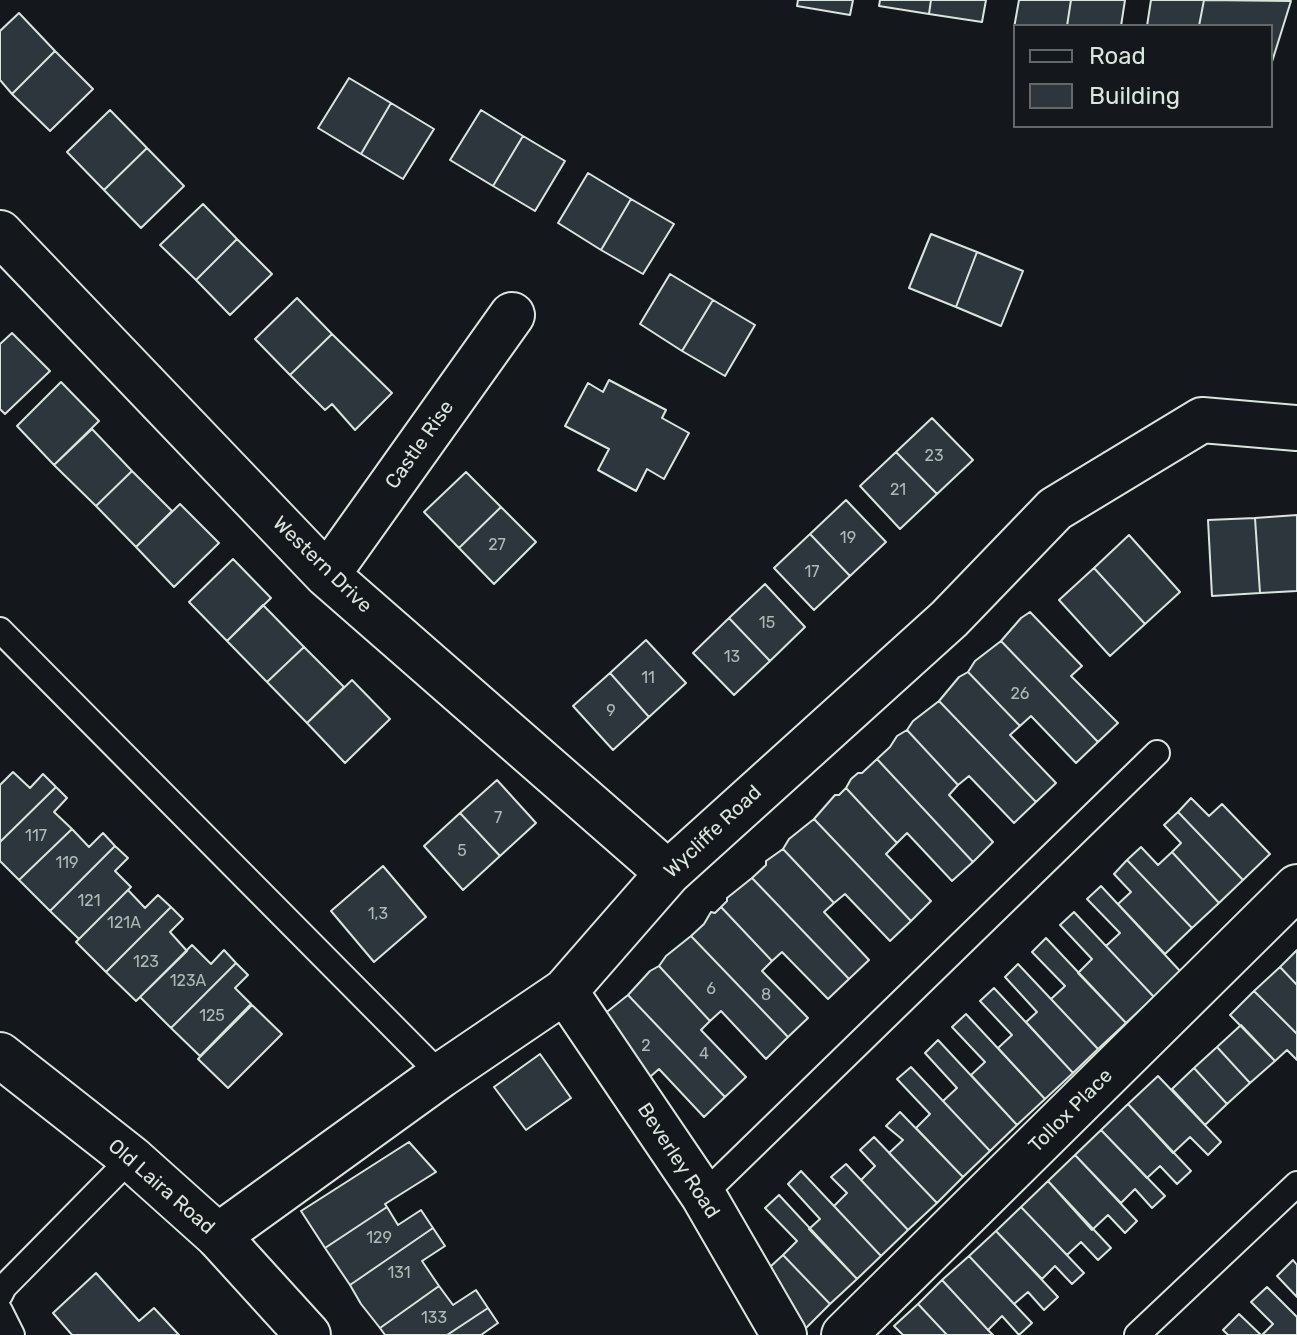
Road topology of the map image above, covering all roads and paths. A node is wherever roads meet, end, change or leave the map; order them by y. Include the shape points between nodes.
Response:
1 (0, 233) edge
2 (512, 315) dead end
3 (1297, 428) edge
4 (327, 575) junction
5 (0, 630) edge
6 (1157, 753) dead end
7 (668, 873) junction
8 (1297, 887) edge
9 (565, 991) junction
10 (0, 1055) edge
11 (441, 1075) junction
12 (131, 1158) junction
13 (1297, 1184) edge
14 (703, 1195) junction
15 (218, 1236) junction
16 (0, 1295) edge
17 (0, 1311) edge
18 (12, 1335) edge
19 (308, 1335) edge
20 (784, 1335) edge
21 (844, 1335) edge
22 (1137, 1335) edge

1 - 4 street, Western Drive
2 - 4 street, Castle Rise
3 - 7 street, Wycliffe Road via 1202,420 1055,509 949,619
4 - 7 street, Western Drive
5 - 11 lane
6 - 14 lane
7 - 9 street, Wycliffe Road
8 - 21 street, Tollox Place
9 - 11 street, Wycliffe Road
9 - 14 street, Beverley Road
10 - 12 street, Old Laira Road
11 - 15 street, Wycliffe Road
12 - 15 street, Old Laira Road
12 - 16 lane
13 - 22 lane
14 - 20 street, Beverley Road
15 - 19 street, Old Laira Road
17 - 18 lane

